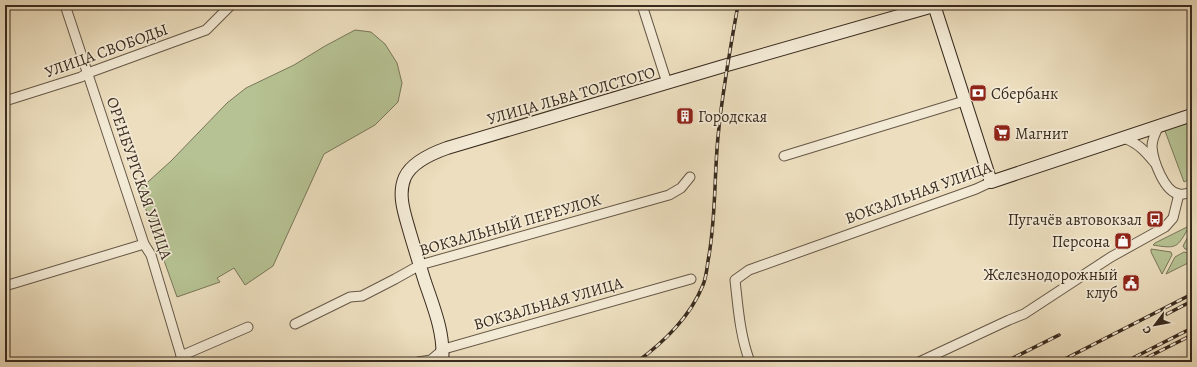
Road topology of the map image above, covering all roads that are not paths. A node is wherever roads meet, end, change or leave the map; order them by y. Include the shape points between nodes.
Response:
1 (65, 5) edge
2 (231, 5) edge
3 (642, 5) edge
4 (935, 5) edge
5 (88, 73) junction
6 (667, 83) junction
7 (5, 101) edge
8 (964, 101) junction
9 (1192, 115) edge
10 (1159, 126) junction
11 (1120, 140) junction
12 (784, 156) dead end
13 (1155, 164) junction
14 (690, 177) dead end
15 (991, 182) junction
16 (1192, 192) edge
17 (1179, 194) junction
18 (144, 244) junction
19 (420, 265) junction
20 (691, 279) dead end
21 (5, 286) edge
22 (295, 324) dead end
23 (248, 327) dead end
24 (444, 349) junction
25 (182, 359) edge
26 (418, 362) edge
27 (442, 362) edge
28 (750, 362) edge
29 (919, 362) edge

1 - 5 street, ОРЕНБУРГСКАЯ УЛИЦА
2 - 5 street, УЛИЦА СВОБОДЫ via 206,30
3 - 6 street
4 - 6 street, УЛИЦА ЛЬВА ТОЛСТОГО
4 - 8 street
5 - 7 street, УЛИЦА СВОБОДЫ
5 - 18 street, ОРЕНБУРГСКАЯ УЛИЦА
6 - 19 street, УЛИЦА ЛЬВА ТОЛСТОГО via 447,148 412,167 405,176 402,199
8 - 12 street
8 - 15 street
9 - 10 street, ВОКЗАЛЬНАЯ УЛИЦА
10 - 11 street, ВОКЗАЛЬНАЯ УЛИЦА
10 - 13 street via 1152,146
11 - 13 street via 1134,142
11 - 15 street, ВОКЗАЛЬНАЯ УЛИЦА
13 - 17 street via 1164,181
14 - 19 street, ВОКЗАЛЬНЫЙ ПЕРЕУЛОК via 681,188 669,194
15 - 28 street, ВОКЗАЛЬНАЯ УЛИЦА via 749,270 735,280 740,320
16 - 17 street
17 - 29 street via 1173,218 1165,227 1024,314
18 - 21 street
18 - 25 street, ОРЕНБУРГСКАЯ УЛИЦА via 151,255
19 - 22 street, ВОКЗАЛЬНЫЙ ПЕРЕУЛОК via 362,296 350,297
19 - 24 street, УЛИЦА ЛЬВА ТОЛСТОГО
20 - 24 street, ВОКЗАЛЬНАЯ УЛИЦА
23 - 25 street
24 - 26 street, ВОКЗАЛЬНАЯ УЛИЦА via 431,360
24 - 27 street, УЛИЦА ЛЬВА ТОЛСТОГО

